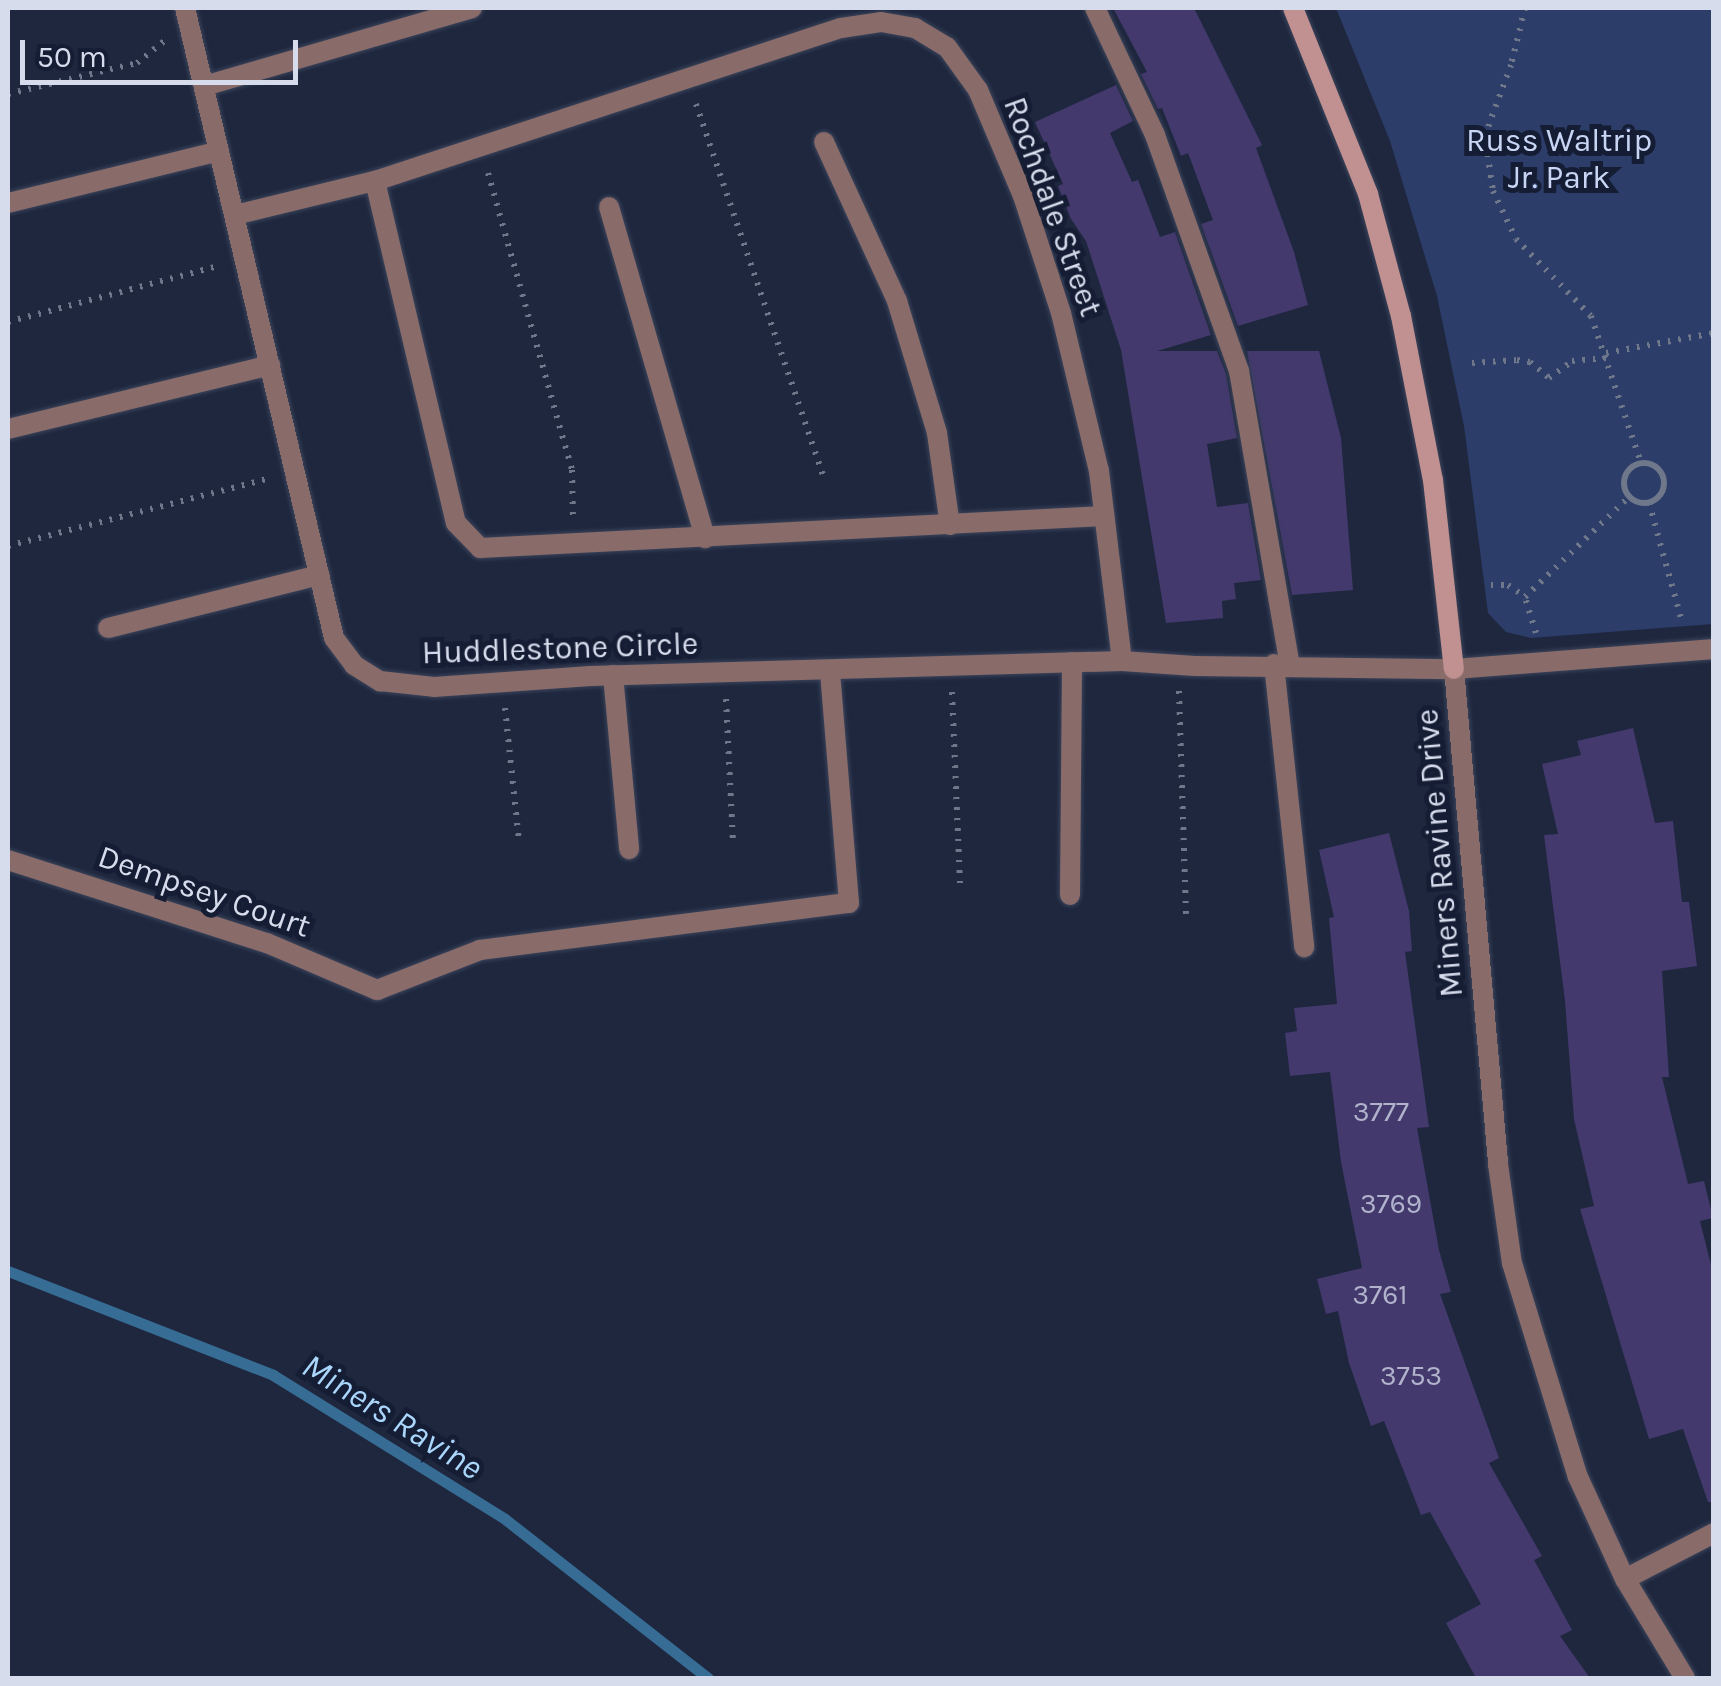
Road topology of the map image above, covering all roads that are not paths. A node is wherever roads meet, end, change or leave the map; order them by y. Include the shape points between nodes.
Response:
1 (472, 8) edge
2 (1095, 8) edge
3 (1293, 8) edge
4 (187, 14) edge
5 (204, 86) junction
6 (824, 142) dead end
7 (219, 151) junction
8 (375, 180) junction
9 (8, 203) edge
10 (609, 207) dead end
11 (234, 215) junction
12 (270, 365) junction
13 (8, 430) edge
14 (1104, 516) junction
15 (950, 525) junction
16 (705, 538) junction
17 (319, 576) junction
18 (108, 628) dead end
19 (1714, 648) edge
20 (1122, 661) junction
21 (1072, 662) junction
22 (1282, 665) junction
23 (1454, 668) junction
24 (830, 671) junction
25 (612, 675) junction
26 (629, 849) dead end
27 (8, 860) edge
28 (1070, 895) dead end
29 (1304, 947) dead end
30 (1714, 1533) edge
31 (1625, 1579) junction
32 (1684, 1678) edge

1 - 5 street
2 - 22 street via 1155,134 1239,372
3 - 23 street, Miners Ravine Drive via 1368,194 1401,316 1432,480
4 - 5 street, Huddlestone Circle
5 - 7 street, Huddlestone Circle
6 - 15 street via 897,301 937,434
7 - 9 street
7 - 11 street, Huddlestone Circle
8 - 11 street, Rochdale Street
8 - 14 street, Rochdale Street via 841,28 881,22 915,28 947,47 978,90 1022,196 1061,312
8 - 16 street via 456,523 480,548
10 - 16 street
11 - 12 street, Huddlestone Circle
12 - 13 street
12 - 17 street, Huddlestone Circle
14 - 15 street
14 - 20 street, Rochdale Street
15 - 16 street
17 - 18 street
17 - 25 street, Huddlestone Circle via 334,638 354,665 380,680 434,688
19 - 23 street, Huddlestone Circle
20 - 21 street, Huddlestone Circle
20 - 22 street, Huddlestone Circle
21 - 24 street, Huddlestone Circle
21 - 28 street
22 - 23 street, Huddlestone Circle
22 - 29 street
23 - 31 street, Miners Ravine Drive via 1512,1263 1578,1477
24 - 25 street, Huddlestone Circle
24 - 27 street, Dempsey Court via 848,904 480,950 377,990 267,942
25 - 26 street
30 - 31 street
31 - 32 street, Miners Ravine Drive

